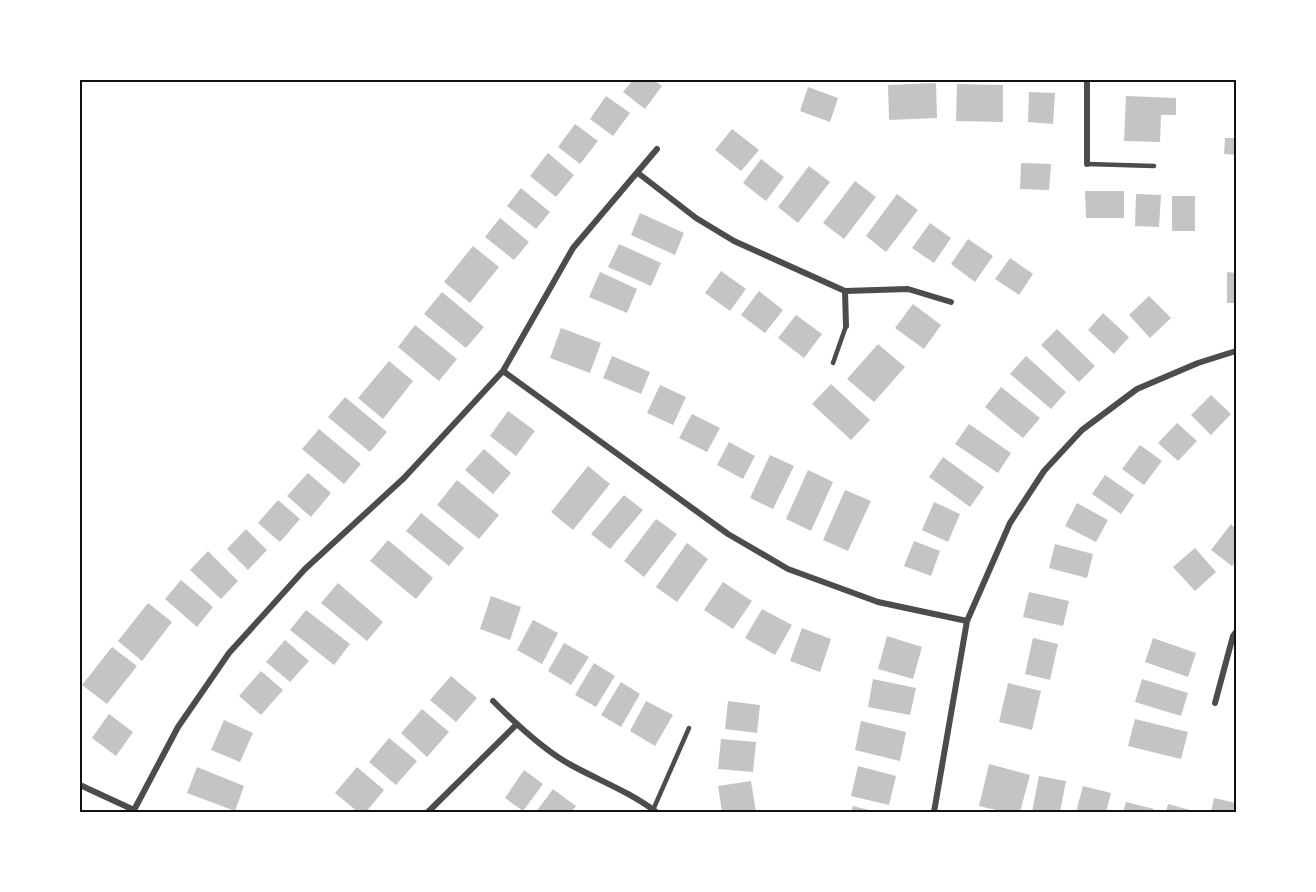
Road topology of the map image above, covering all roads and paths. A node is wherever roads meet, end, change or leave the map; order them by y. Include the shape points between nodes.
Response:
1 (1087, 80) edge
2 (657, 149) dead end
3 (1087, 164) joint
4 (1154, 166) dead end
5 (638, 173) junction
6 (845, 291) junction
7 (951, 302) dead end
8 (846, 326) joint
9 (1236, 351) edge
10 (833, 363) dead end
11 (503, 371) junction
12 (967, 621) junction
13 (1236, 632) edge
14 (493, 701) dead end
15 (1215, 703) dead end
16 (517, 724) junction
17 (689, 728) dead end
18 (80, 785) edge
19 (133, 811) edge
20 (654, 811) edge
21 (428, 813) edge
22 (934, 813) edge

1 - 3 street
2 - 5 street
3 - 4 lane
5 - 6 street via 696,218 734,241
5 - 11 street via 573,248
6 - 7 street via 908,289
6 - 8 street
8 - 10 lane
9 - 12 street via 1137,389 1082,430 1044,471 1010,523
11 - 12 street via 728,534 788,569 878,602
11 - 19 street via 404,478 305,569 229,653 178,727
12 - 22 street
13 - 15 street
14 - 16 street
16 - 20 street via 569,765 632,795
16 - 21 street
17 - 20 lane
18 - 19 street

